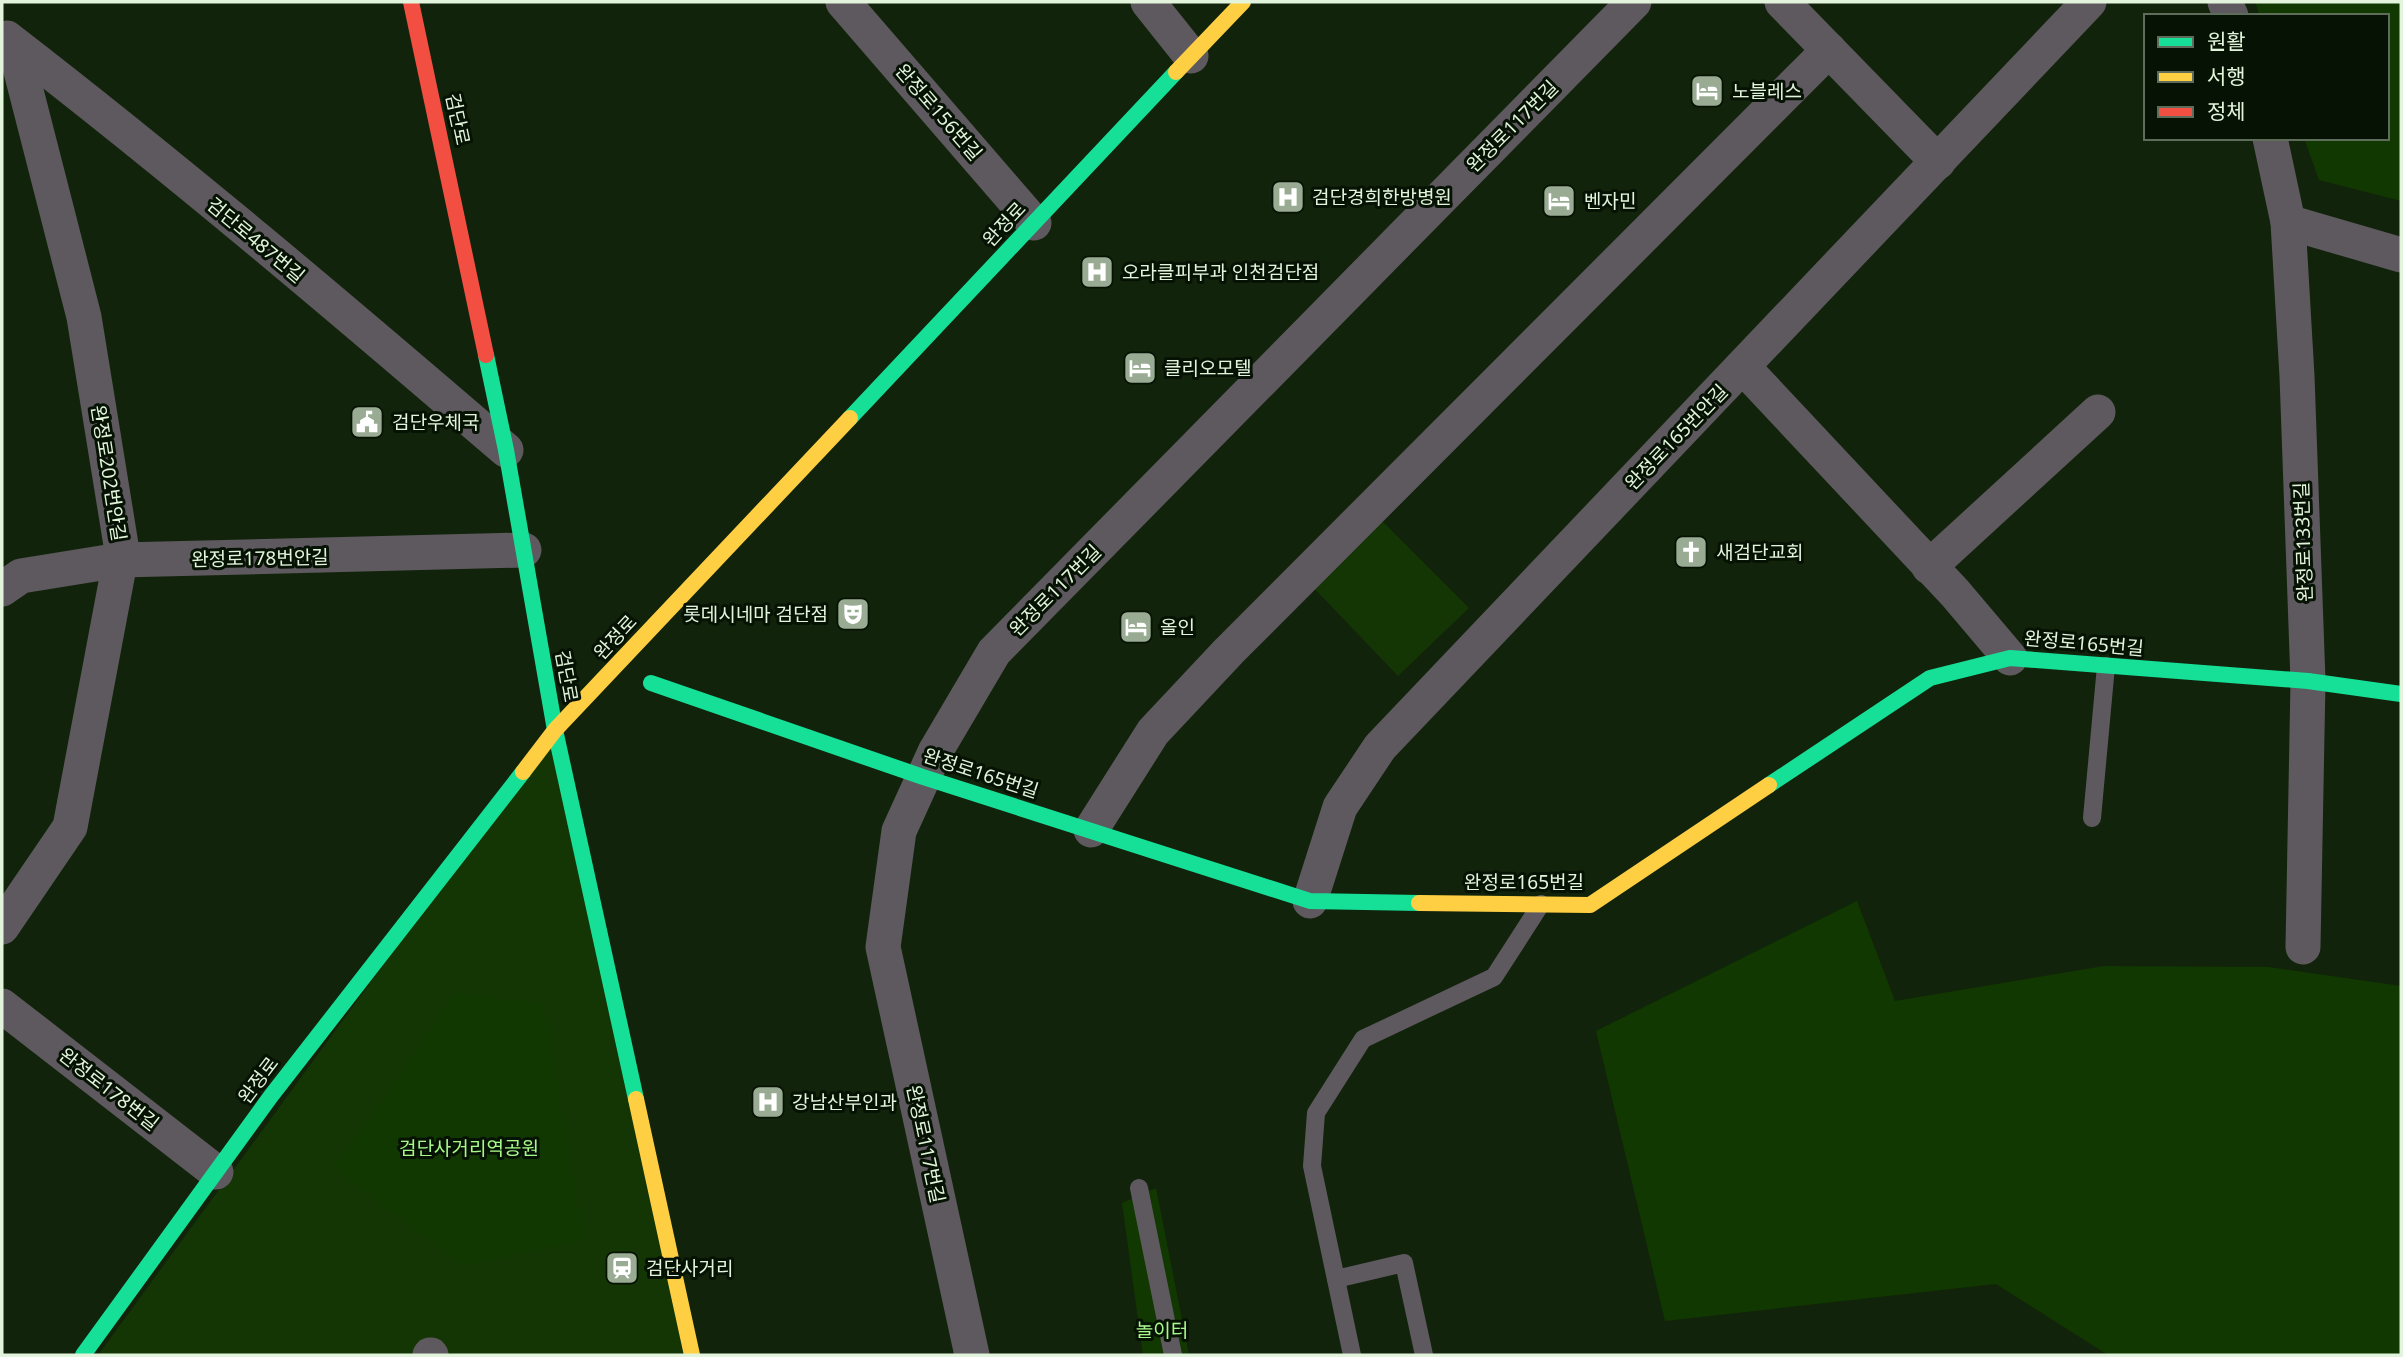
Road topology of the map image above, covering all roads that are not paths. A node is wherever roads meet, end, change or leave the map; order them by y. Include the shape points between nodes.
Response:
1 (411, 2) edge
2 (843, 2) edge
3 (1148, 2) edge
4 (1243, 2) edge
5 (1634, 2) edge
6 (1782, 2) edge
7 (2089, 2) edge
8 (8, 39) edge
9 (1829, 50) junction
10 (1191, 57) junction
11 (2270, 140) edge
12 (1938, 162) junction
13 (2288, 222) junction
14 (1034, 223) junction
15 (2401, 255) edge
16 (1743, 367) junction
17 (2098, 412) dead end
18 (506, 450) junction
19 (524, 550) junction
20 (120, 561) junction
21 (1929, 567) junction
22 (2, 589) edge
23 (2010, 658) junction
24 (2106, 666) junction
25 (2308, 681) junction
26 (652, 682) dead end
27 (2401, 694) edge
28 (555, 730) junction
29 (923, 776) junction
30 (2092, 818) dead end
31 (1091, 830) junction
32 (1310, 901) junction
33 (1541, 904) junction
34 (2, 927) edge
35 (2304, 947) dead end
36 (2, 1006) edge
37 (216, 1172) junction
38 (1139, 1188) dead end
39 (1336, 1279) junction
40 (83, 1355) edge
41 (692, 1355) edge
42 (972, 1355) edge
43 (1174, 1355) edge
44 (1352, 1355) edge
45 (1424, 1355) edge

1 - 18 main road, 검단로
2 - 14 street, 완정로156번길
3 - 10 street
4 - 10 main road, 완정로
5 - 29 street, 완정로117번길 via 994,652
6 - 9 street
7 - 12 street, 완정로165번안길
8 - 18 street, 검단로487번길
8 - 20 street, 완정로202번안길 via 84,317
9 - 12 street
9 - 31 street via 1153,732
10 - 14 main road, 완정로
11 - 13 street, 완정로133번길
12 - 16 street, 완정로165번안길
13 - 15 street
13 - 25 street, 완정로133번길
14 - 28 main road, 완정로
16 - 21 street
16 - 32 street, 완정로165번안길 via 1380,747 1340,807
17 - 21 street
18 - 19 main road, 검단로
19 - 20 street, 완정로178번안길
19 - 28 main road, 검단로
20 - 22 street, 완정로178번안길 via 21,576
20 - 34 street, 완정로202번안길 via 70,827
21 - 23 street
23 - 24 main road, 완정로165번길
23 - 33 main road, 완정로165번길 via 1930,678 1590,905
24 - 25 main road, 완정로165번길
24 - 30 lane
25 - 27 main road, 완정로165번길
25 - 35 street, 완정로133번길
26 - 29 main road, 완정로165번길
28 - 37 main road, 완정로
28 - 41 main road, 검단로
29 - 31 main road, 완정로165번길
29 - 42 street, 완정로117번길 via 899,831 883,947
31 - 32 main road, 완정로165번길
32 - 33 main road, 완정로165번길
33 - 39 lane via 1494,977 1363,1039 1316,1112 1312,1166
36 - 37 street, 완정로178번길
37 - 40 main road, 완정로
38 - 43 lane
39 - 44 lane
39 - 45 lane via 1404,1263

